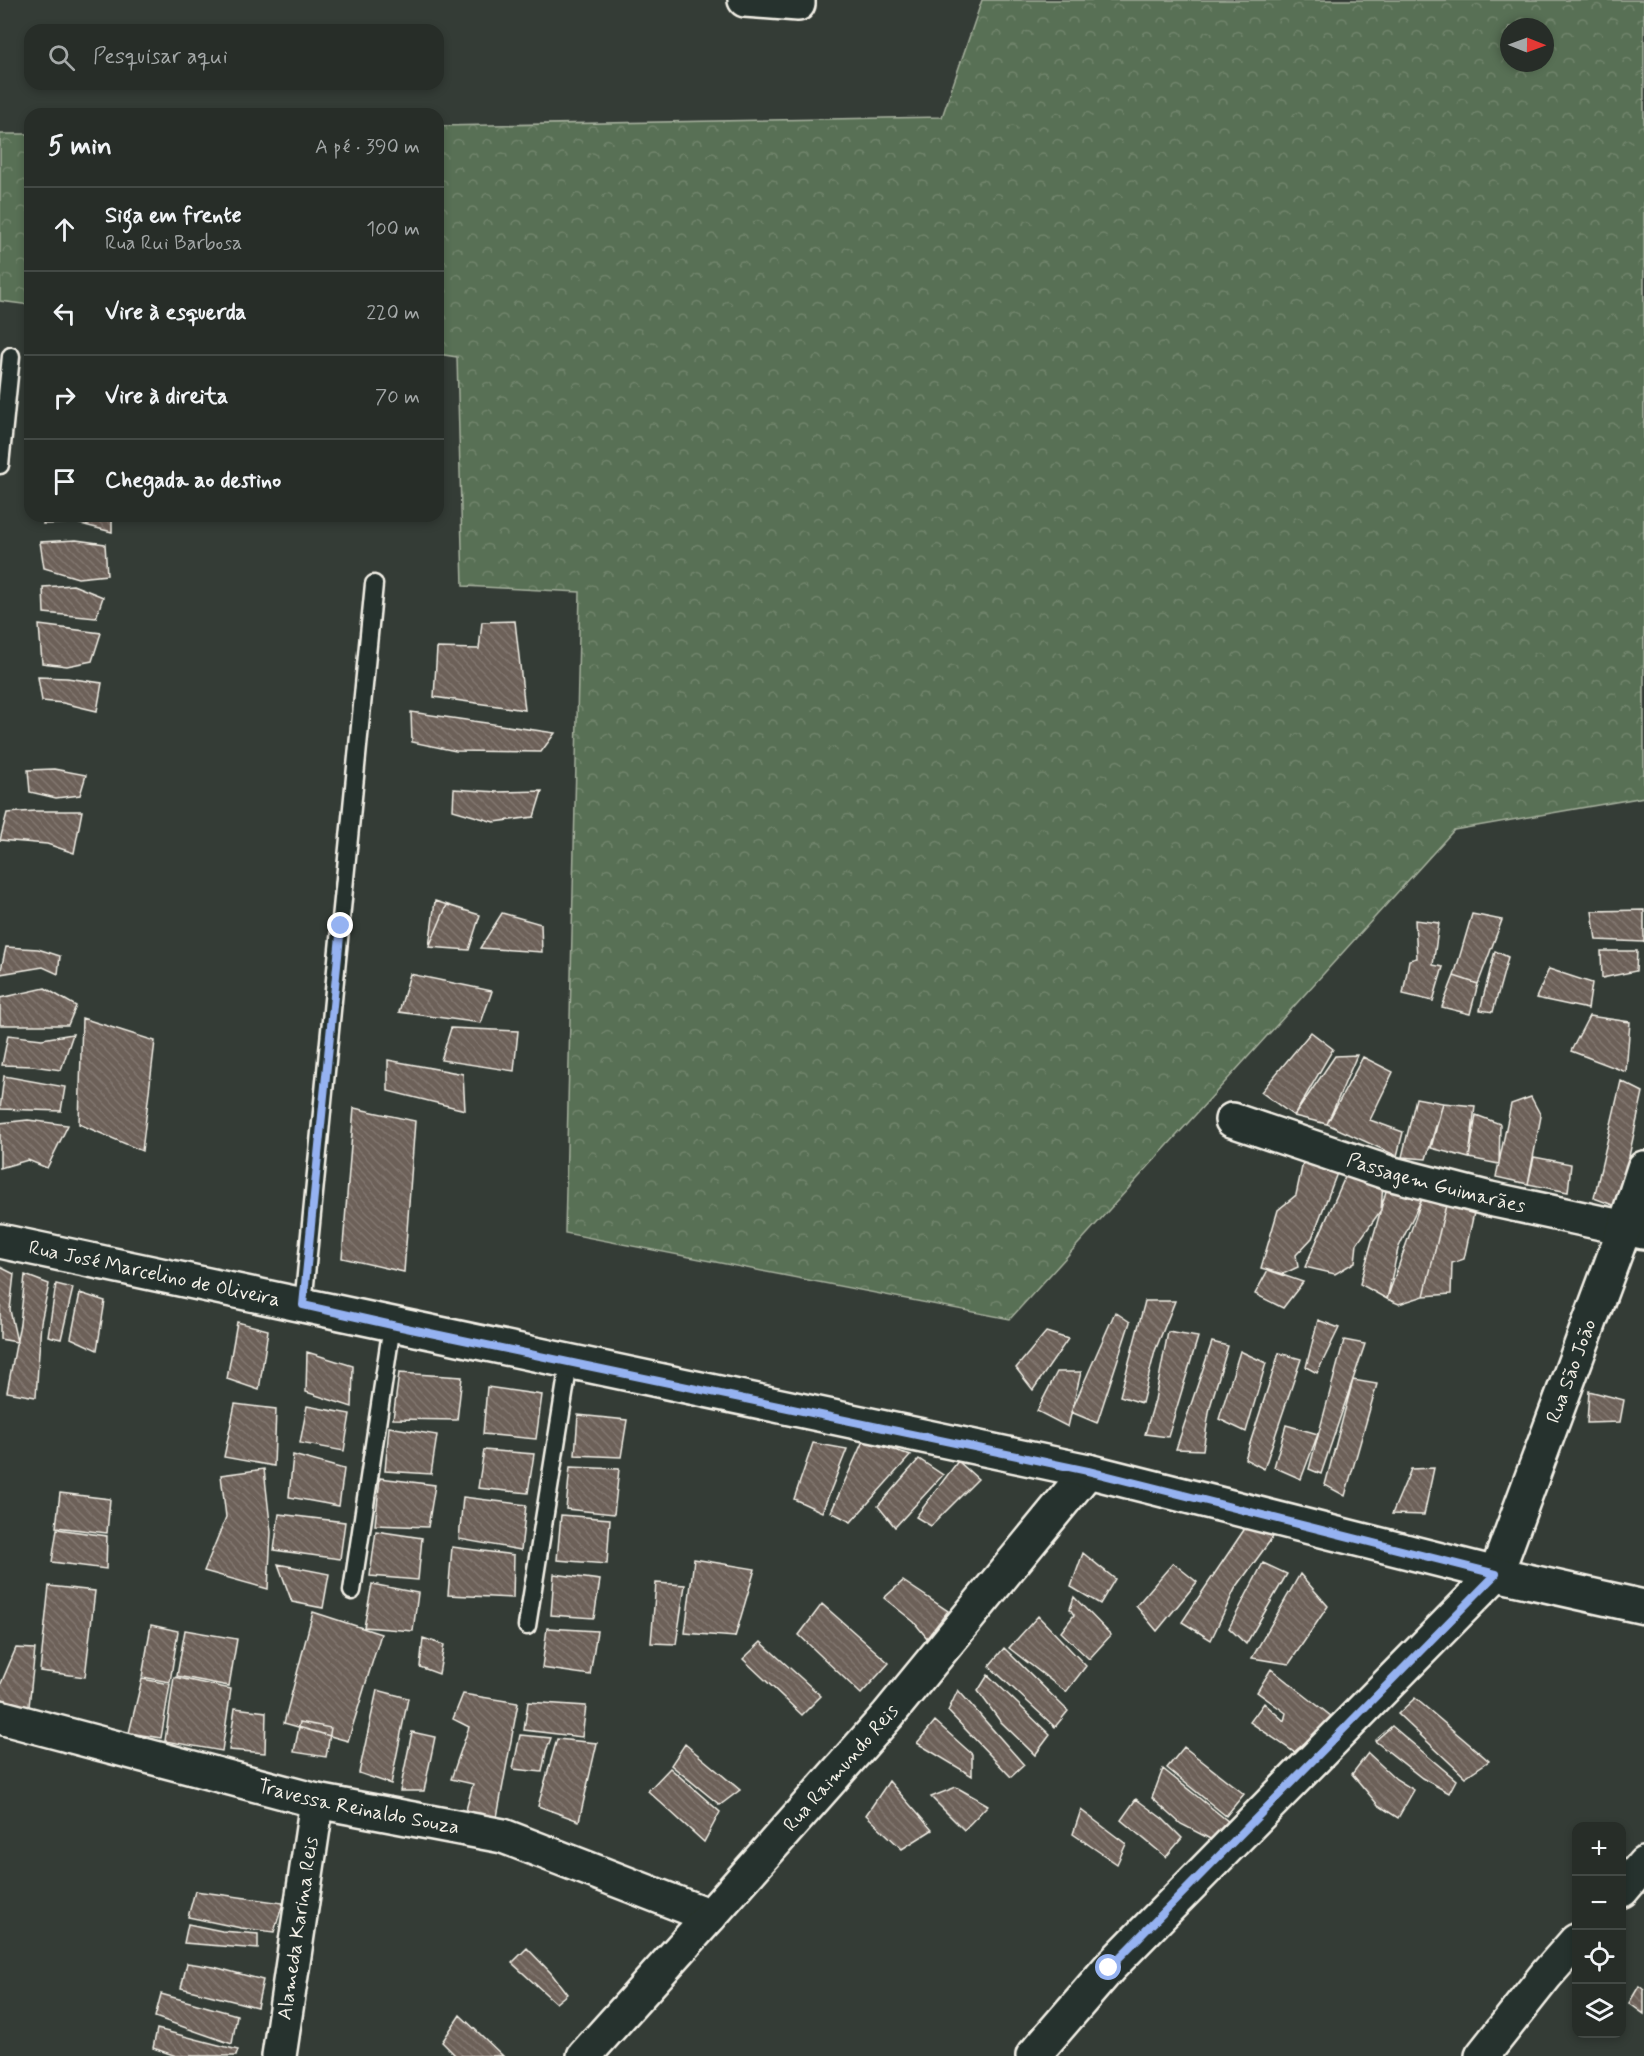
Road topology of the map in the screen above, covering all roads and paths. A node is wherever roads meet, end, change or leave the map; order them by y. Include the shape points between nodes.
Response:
1 (745, 0) edge
2 (798, 2) edge
3 (11, 356) dead end
4 (0, 465) edge
5 (374, 584) dead end
6 (1232, 1120) dead end
7 (1644, 1168) edge
8 (1634, 1230) edge
9 (0, 1241) edge
10 (303, 1305) junction
11 (392, 1325) junction
12 (569, 1363) junction
13 (1088, 1471) junction
14 (1496, 1574) junction
15 (352, 1591) dead end
16 (1644, 1607) edge
17 (527, 1626) dead end
18 (1, 1722) edge
19 (316, 1801) junction
20 (1644, 1864) edge
21 (1626, 1885) edge
22 (710, 1916) junction
23 (1572, 1946) edge
24 (279, 2056) edge
25 (584, 2056) edge
26 (1033, 2056) edge
27 (1482, 2056) edge

1 - 2 street
3 - 4 lane
5 - 10 lane
6 - 8 street, Passagem Guimarães via 1389,1173
7 - 8 street, Rua São João
8 - 14 street, Rua São João
9 - 10 street, Rua José Marcelino de Oliveira
10 - 11 street, Rua José Marcelino de Oliveira
11 - 12 street, Rua José Marcelino de Oliveira
11 - 15 lane
12 - 13 street, Rua José Marcelino de Oliveira
12 - 17 lane
13 - 14 street, Rua José Marcelino de Oliveira
13 - 22 street, Rua Raimundo Reis via 888,1715
14 - 16 street, Rua José Marcelino de Oliveira
14 - 26 street via 1109,1968
18 - 19 street, Travessa Reinaldo Souza
19 - 22 street, Travessa Reinaldo Souza via 503,1836
19 - 24 street, Alameda Karina Reis
20 - 21 street
22 - 25 street, Rua Raimundo Reis
23 - 27 street

